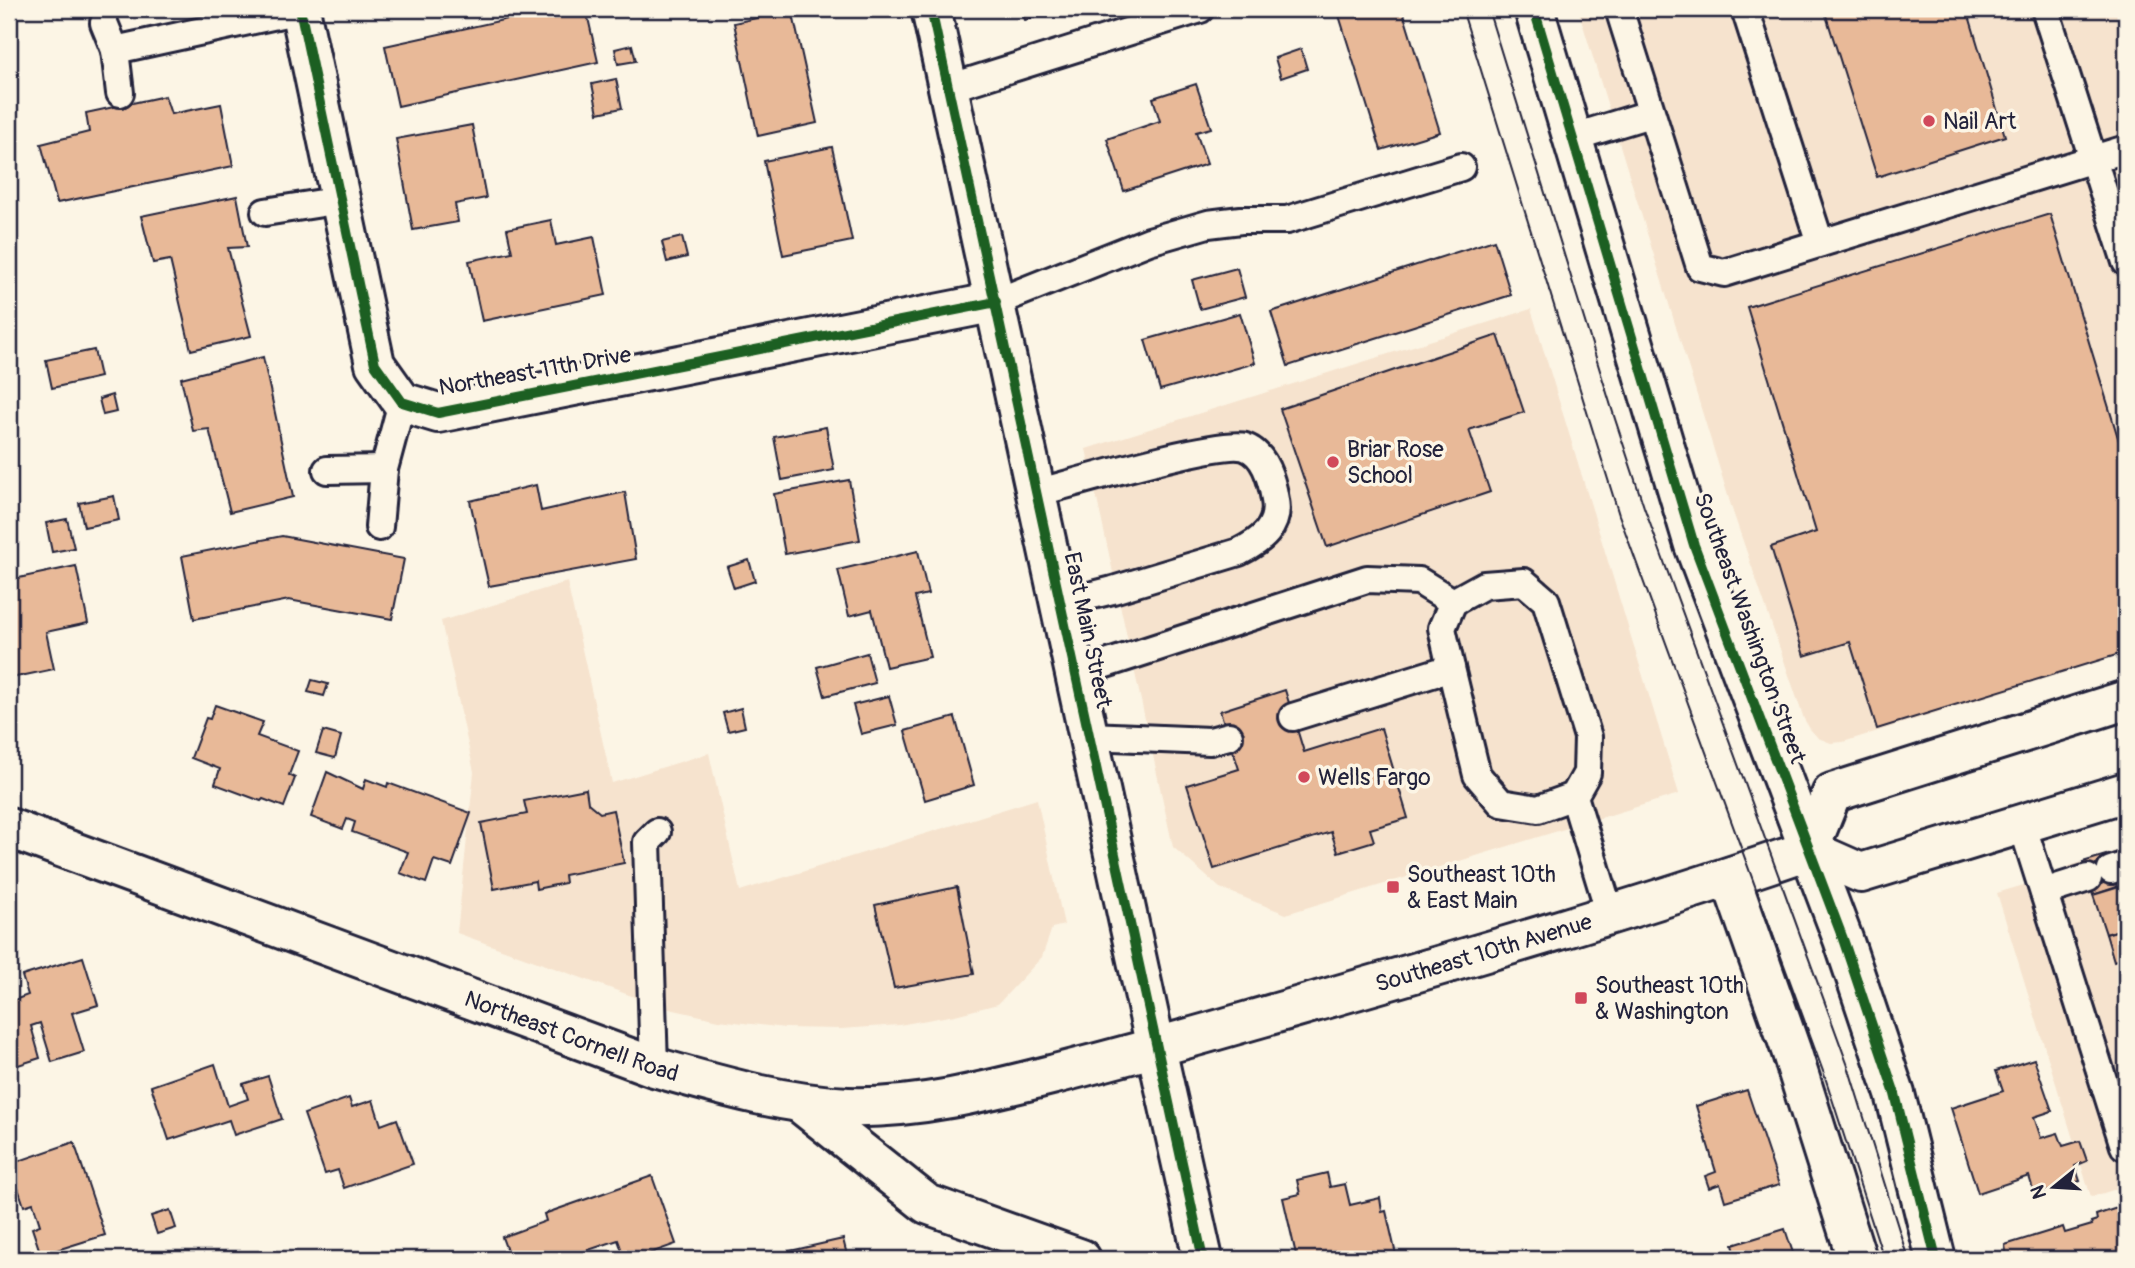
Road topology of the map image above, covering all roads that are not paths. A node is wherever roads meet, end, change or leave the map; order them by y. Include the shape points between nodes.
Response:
1 (302, 9) edge
2 (931, 9) edge
3 (1200, 9) edge
4 (1534, 9) edge
5 (1619, 9) edge
6 (1745, 9) edge
7 (2045, 9) edge
8 (104, 23) dead end
9 (115, 50) junction
10 (949, 88) junction
11 (120, 93) dead end
12 (1650, 114) junction
13 (1574, 137) junction
14 (2126, 149) edge
15 (2094, 160) junction
16 (1461, 167) dead end
17 (341, 200) junction
18 (265, 212) dead end
19 (1819, 243) junction
20 (2126, 262) edge
21 (996, 302) junction
22 (402, 402) junction
23 (384, 469) junction
24 (327, 470) dead end
25 (1036, 493) junction
26 (379, 527) dead end
27 (1453, 602) junction
28 (1061, 603) junction
29 (1451, 668) junction
30 (1075, 674) junction
31 (2126, 700) edge
32 (1293, 718) dead end
33 (1089, 736) junction
34 (1229, 736) dead end
35 (2126, 792) edge
36 (1574, 796) junction
37 (2022, 824) junction
38 (9, 828) edge
39 (656, 832) dead end
40 (1809, 850) junction
41 (2109, 871) edge
42 (1730, 877) junction
43 (2044, 892) junction
44 (1610, 914) junction
45 (1156, 1048) junction
46 (654, 1068) junction
47 (800, 1103) junction
48 (2126, 1146) edge
49 (1081, 1259) edge
50 (1203, 1259) edge
51 (1857, 1259) edge
52 (1936, 1259) edge

1 - 9 lane
1 - 17 main road
2 - 10 main road, East Main Street
3 - 10 lane
4 - 13 main road, Southeast Washington Street
5 - 12 lane
6 - 19 lane
7 - 15 lane
8 - 9 lane
9 - 11 lane
10 - 21 main road, East Main Street
12 - 13 lane
12 - 19 lane via 1700,267 1724,273
13 - 40 main road, Southeast Washington Street via 1694,545
14 - 15 lane
15 - 19 lane
15 - 20 lane
16 - 21 lane via 1287,220 1208,224 1149,241
17 - 18 lane
17 - 22 main road via 375,364
21 - 22 main road, Northeast 11th Drive via 438,414
21 - 25 main road, East Main Street
22 - 23 lane
23 - 24 lane
23 - 26 lane
25 - 28 main road, East Main Street
25 - 28 lane via 1208,449 1244,446 1261,457 1273,488 1277,512 1271,528 1257,543
27 - 29 lane via 1442,628
27 - 30 lane via 1419,581 1367,579
27 - 36 lane via 1484,585 1524,582 1545,601 1588,737 1587,773
28 - 30 main road, East Main Street
29 - 32 lane
29 - 36 lane via 1477,775 1501,803 1538,809
30 - 33 main road, East Main Street
31 - 40 main road via 1832,793
33 - 34 lane via 1210,741
33 - 45 main road, East Main Street
35 - 37 main road
36 - 44 lane
37 - 40 main road via 1861,873
37 - 43 lane
38 - 46 main road, Northeast Cornell Road
39 - 46 lane via 647,842
40 - 42 main road, Southeast 10th Avenue
40 - 52 main road, Southeast Washington Street via 1895,1094
41 - 43 lane
42 - 44 main road, Southeast 10th Avenue
42 - 51 main road
43 - 48 lane
44 - 45 main road, Southeast 10th Avenue
45 - 47 main road, Northeast Cornell Road via 955,1097 850,1107
45 - 50 main road, East Main Street
46 - 47 main road, Northeast Cornell Road
47 - 49 main road via 927,1204

